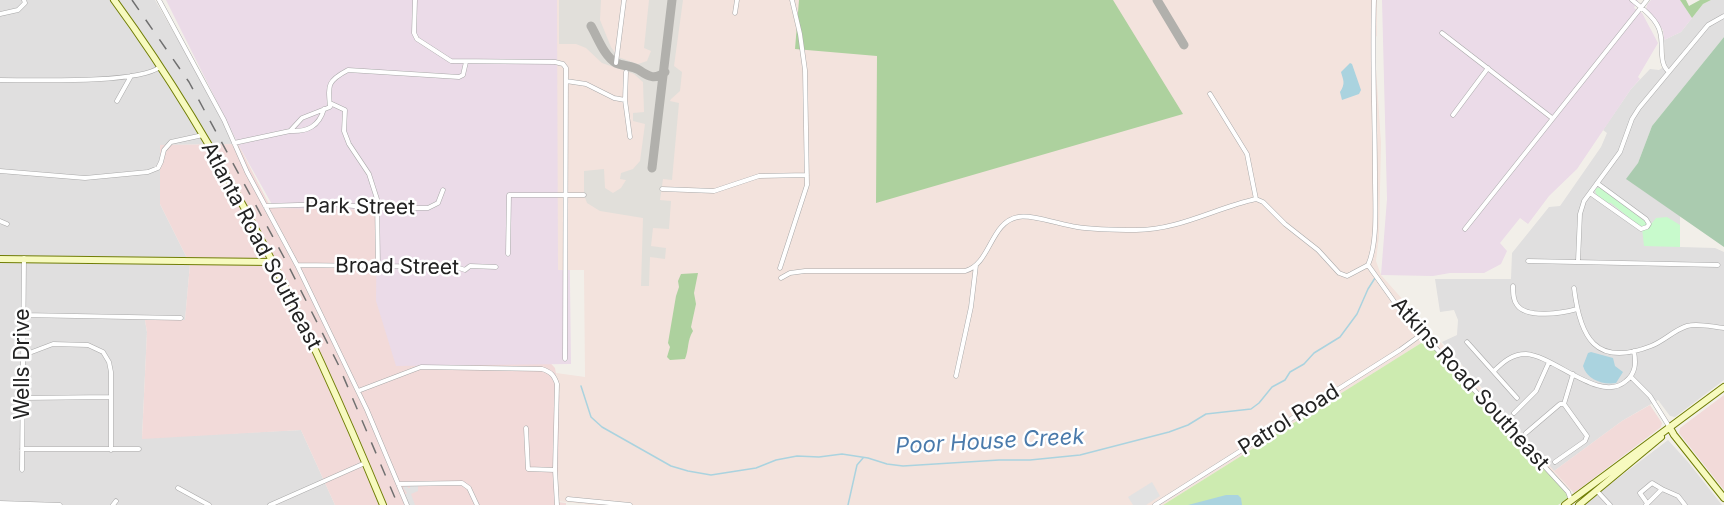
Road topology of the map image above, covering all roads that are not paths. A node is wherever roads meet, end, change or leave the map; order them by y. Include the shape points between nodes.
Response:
1 (24, 0) edge
2 (114, 0) edge
3 (159, 0) edge
4 (415, 0) edge
5 (624, 0) edge
6 (737, 0) edge
7 (792, 0) edge
8 (1374, 0) edge
9 (1632, 0) edge
10 (1647, 0) edge
11 (1641, 7) junction
12 (735, 13) dead end
13 (0, 14) edge
14 (1724, 15) edge
15 (1442, 33) dead end
16 (466, 62) junction
17 (616, 63) dead end
18 (160, 67) junction
19 (1488, 68) junction
20 (626, 72) dead end
21 (1669, 72) junction
22 (131, 76) junction
23 (0, 80) edge
24 (566, 81) junction
25 (1210, 94) dead end
26 (625, 100) junction
27 (117, 101) dead end
28 (330, 102) junction
29 (324, 109) junction
30 (1453, 115) dead end
31 (1552, 118) junction
32 (290, 131) junction
33 (203, 135) junction
34 (630, 137) dead end
35 (234, 143) junction
36 (0, 171) edge
37 (807, 175) junction
38 (1597, 183) junction
39 (662, 189) dead end
40 (444, 190) dead end
41 (1590, 193) junction
42 (565, 194) junction
43 (584, 195) dead end
44 (1256, 199) junction
45 (265, 206) junction
46 (377, 208) junction
47 (0, 221) edge
48 (7, 224) dead end
49 (1465, 228) dead end
50 (508, 254) dead end
51 (24, 258) junction
52 (0, 259) edge
53 (1527, 261) dead end
54 (1578, 261) junction
55 (272, 262) junction
56 (297, 265) junction
57 (976, 265) junction
58 (1368, 265) junction
59 (1718, 265) dead end
60 (378, 266) junction
61 (496, 267) dead end
62 (780, 268) dead end
63 (782, 278) dead end
64 (1513, 286) dead end
65 (1574, 288) dead end
66 (1577, 309) junction
67 (23, 315) junction
68 (182, 318) dead end
69 (1724, 328) edge
70 (1422, 334) junction
71 (1467, 342) dead end
72 (1634, 351) junction
73 (24, 355) junction
74 (565, 359) dead end
75 (1549, 362) junction
76 (1494, 371) junction
77 (1573, 374) junction
78 (956, 376) dead end
79 (1631, 377) junction
80 (1724, 387) edge
81 (358, 391) junction
82 (111, 397) junction
83 (23, 398) junction
84 (1517, 398) dead end
85 (1564, 404) junction
86 (1514, 412) dead end
87 (526, 428) dead end
88 (1670, 428) junction
89 (1526, 433) dead end
90 (22, 449) junction
91 (139, 449) dead end
92 (111, 450) junction
93 (1555, 462) dead end
94 (366, 463) junction
95 (22, 470) dead end
96 (555, 470) junction
97 (398, 484) junction
98 (178, 488) dead end
99 (1662, 489) junction
100 (1597, 491) junction
101 (1724, 498) edge
102 (568, 499) dead end
103 (0, 504) edge
104 (1568, 504) edge
105 (1646, 504) edge
106 (1682, 504) edge
107 (57, 505) edge
108 (209, 505) edge
109 (270, 505) edge
110 (383, 505) edge
111 (406, 505) edge
112 (477, 505) edge
113 (557, 505) edge
114 (630, 505) edge
115 (1155, 505) edge
116 (1579, 505) edge
117 (1610, 505) edge

1 - 13 street via 18,10
2 - 18 main road, Atlanta Road Southeast
3 - 35 street
4 - 16 street via 417,39 451,61
5 - 17 street
6 - 12 street
7 - 37 street via 805,70
8 - 58 street via 1376,206
9 - 11 street
10 - 11 street
11 - 21 street via 1660,30 1663,65
11 - 31 street
14 - 21 street via 1708,25
15 - 19 street
16 - 24 street via 555,62 566,68
16 - 28 street via 459,77 348,70 335,77 327,90
18 - 22 street
18 - 33 main road, Atlanta Road Southeast
19 - 30 street
19 - 31 street
20 - 26 street
21 - 38 street via 1636,113 1620,152
22 - 23 street
22 - 27 street
24 - 26 street via 586,84
24 - 42 street
25 - 44 street via 1247,154
26 - 34 street
28 - 29 street
28 - 46 street via 345,110 344,131 372,182
29 - 32 street via 302,118
29 - 32 street via 321,120 311,128
31 - 49 street
32 - 35 street
33 - 36 street via 171,142 158,168 148,172 86,178
33 - 55 main road, Atlanta Road Southeast
35 - 45 street
37 - 39 street via 759,177 714,192
37 - 62 street via 807,190
38 - 41 street
38 - 41 street via 1646,219 1647,227 1641,229
40 - 46 street, Park Street via 433,208
41 - 54 street via 1581,210
42 - 43 street
42 - 50 street via 509,195
42 - 74 street
44 - 57 street via 1159,229 1081,228 1019,216 1001,228
44 - 58 street via 1318,250 1339,273 1347,276
45 - 46 street, Park Street via 331,204
45 - 56 street
46 - 60 street
47 - 48 street
51 - 52 main road
51 - 55 main road
51 - 67 street, Wells Drive
53 - 54 street
54 - 59 street
55 - 94 main road, Atlanta Road Southeast
56 - 60 street, Broad Street
56 - 81 street
57 - 63 street via 958,272 805,271
57 - 78 street
58 - 70 street, Atkins Road Southeast
60 - 61 street, Broad Street via 465,270
64 - 66 street via 1517,305 1525,310 1560,313
65 - 66 street
66 - 72 street via 1583,331 1596,346 1612,353
67 - 68 street
67 - 73 street, Wells Drive
69 - 72 street via 1690,325
70 - 104 street, Atkins Road Southeast via 1568,492
70 - 115 street, Patrol Road
71 - 76 street
72 - 79 street via 1636,364
73 - 82 street via 52,344 88,345 99,350 108,360
73 - 83 street, Wells Drive
75 - 76 street via 1533,355 1518,355
75 - 77 street
75 - 86 street via 1536,390
76 - 84 street
77 - 79 street via 1610,387
77 - 85 street
79 - 88 street via 1650,396
80 - 88 main road
81 - 96 street via 421,367 548,371 557,384
81 - 97 street
82 - 83 street
82 - 92 street
83 - 90 street, Wells Drive
85 - 89 street
85 - 93 street via 1587,436
87 - 96 street via 528,469
88 - 100 main road
88 - 101 main road
88 - 104 main road
90 - 92 street
90 - 95 street, Wells Drive
91 - 92 street
94 - 109 street
94 - 110 main road, Atlanta Road Southeast
96 - 113 street
97 - 111 street
97 - 112 street via 462,483
98 - 108 street
99 - 105 street
99 - 105 street via 1652,483 1640,493
99 - 106 street via 1678,496
100 - 116 main road
100 - 117 street
102 - 114 street
103 - 107 street

